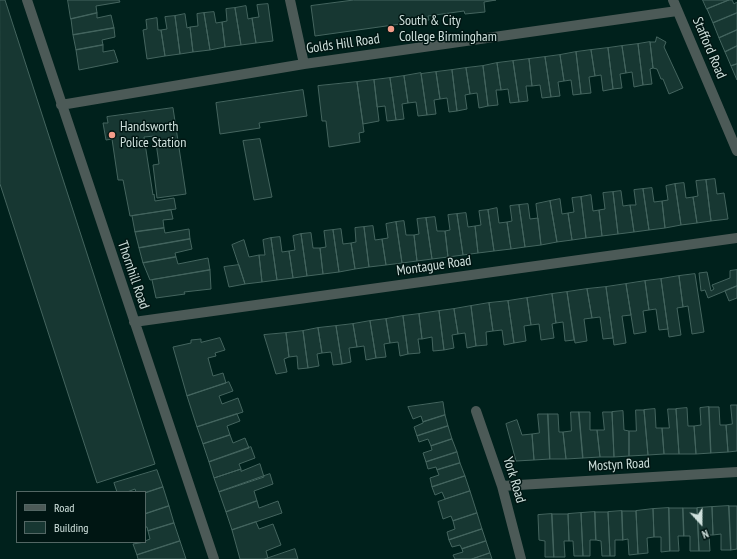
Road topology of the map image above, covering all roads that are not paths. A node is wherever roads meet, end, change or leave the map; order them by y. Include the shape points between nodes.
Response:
1 (27, 0) edge
2 (290, 0) edge
3 (674, 0) edge
4 (678, 11) junction
5 (304, 64) junction
6 (61, 105) junction
7 (737, 151) edge
8 (737, 238) edge
9 (134, 322) junction
10 (476, 411) dead end
11 (737, 472) edge
12 (502, 486) junction
13 (214, 559) edge
14 (521, 559) edge

1 - 6 street, Thornhill Road
2 - 5 street
3 - 4 street, Stafford Road
4 - 5 street, Golds Hill Road
4 - 7 street, Stafford Road
5 - 6 street, Golds Hill Road
6 - 9 street, Thornhill Road
8 - 9 street, Montague Road
9 - 13 street, Thornhill Road
10 - 12 street, York Road
11 - 12 street, Mostyn Road
12 - 14 street, York Road

